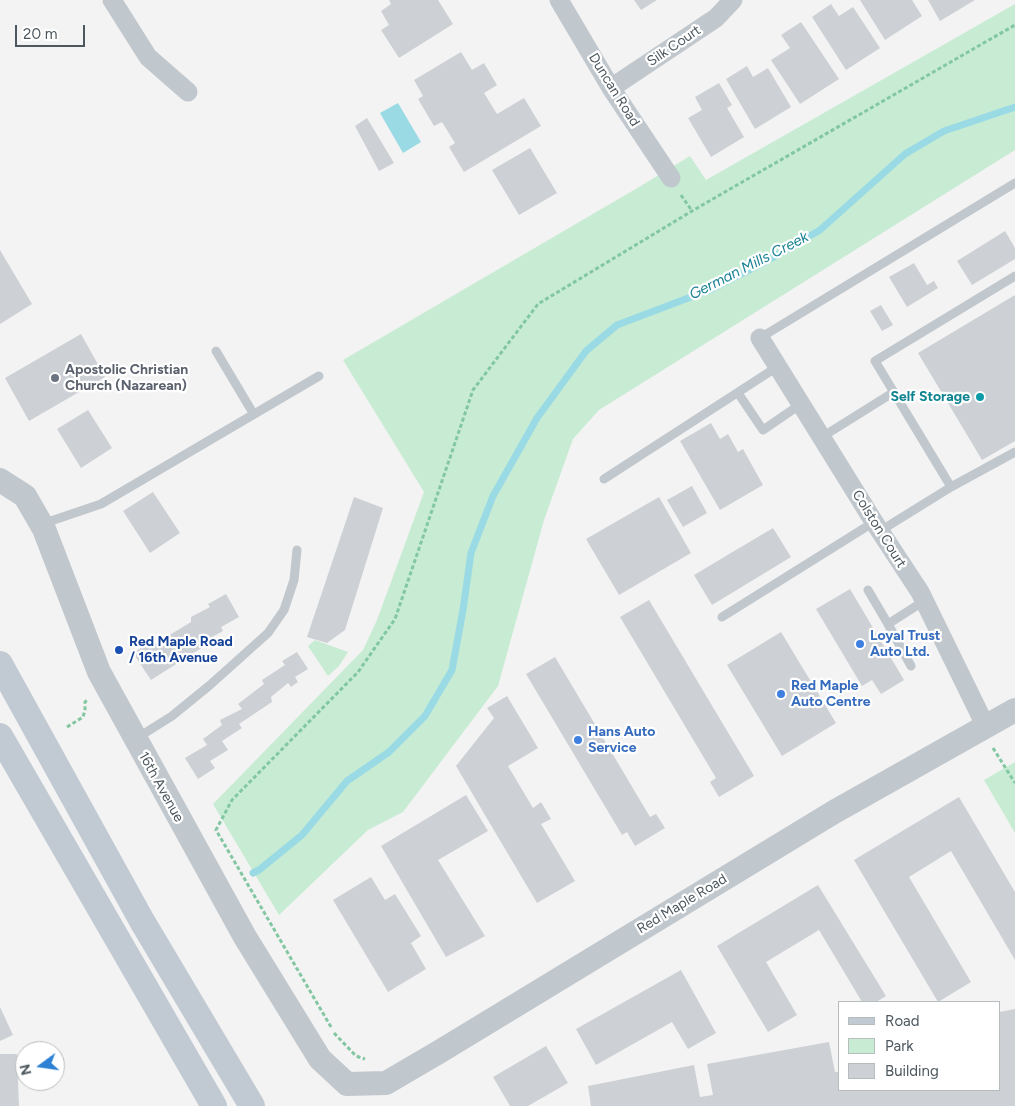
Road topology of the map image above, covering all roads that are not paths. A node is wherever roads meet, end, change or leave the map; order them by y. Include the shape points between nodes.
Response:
1 (112, 0) edge
2 (559, 0) edge
3 (733, 0) edge
4 (611, 88) junction
5 (188, 92) dead end
6 (671, 178) dead end
7 (1015, 183) edge
8 (1015, 276) edge
9 (760, 338) joint
10 (216, 351) dead end
11 (777, 367) junction
12 (319, 376) dead end
13 (894, 392) junction
14 (738, 393) junction
15 (801, 404) junction
16 (253, 414) junction
17 (822, 437) junction
18 (1015, 452) edge
19 (604, 479) dead end
20 (0, 480) edge
21 (951, 487) junction
22 (42, 524) junction
23 (877, 527) junction
24 (297, 550) dead end
25 (868, 590) dead end
26 (924, 601) junction
27 (722, 617) dead end
28 (888, 624) junction
29 (0, 664) edge
30 (911, 666) dead end
31 (1015, 710) edge
32 (988, 735) junction
33 (0, 736) edge
34 (135, 739) junction
35 (347, 1084) joint
36 (214, 1106) edge
37 (252, 1106) edge

1 - 5 street via 148,57
2 - 4 street, Duncan Road
3 - 4 street, Silk Court via 716,18
4 - 6 street, Duncan Road
7 - 9 lane
8 - 13 lane via 875,361
9 - 11 street, Colston Court
10 - 16 lane
11 - 14 lane
11 - 15 street, Colston Court
12 - 16 lane
13 - 17 lane
13 - 21 lane
14 - 15 lane via 762,430
14 - 19 lane
15 - 17 street, Colston Court
16 - 22 lane via 101,504
17 - 23 street, Colston Court
18 - 21 lane
20 - 22 street, 16th Avenue via 24,496
21 - 23 lane
22 - 34 street, 16th Avenue via 92,658
23 - 26 street, Colston Court
23 - 27 lane
24 - 34 lane via 294,580 284,610 268,633 172,716
25 - 28 lane
26 - 28 lane
26 - 32 street, Colston Court
28 - 30 lane
29 - 37 main road via 142,921
31 - 32 street, Red Maple Road
32 - 35 street, Red Maple Road via 826,817 386,1083
33 - 36 main road
34 - 35 street, 16th Avenue via 245,936 320,1059

